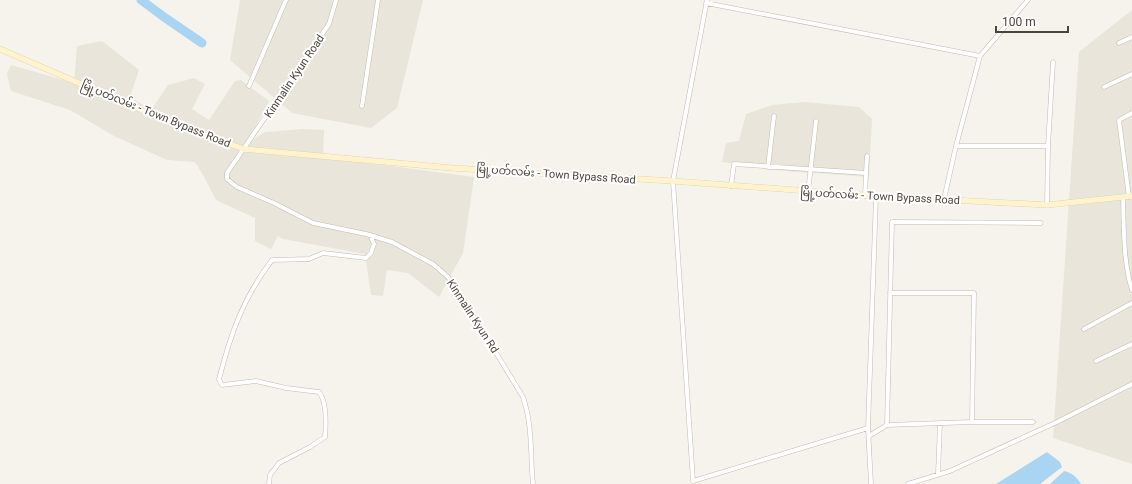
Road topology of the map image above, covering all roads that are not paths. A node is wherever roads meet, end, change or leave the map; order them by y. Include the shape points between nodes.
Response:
1 (286, 0) edge
2 (336, 0) edge
3 (378, 0) edge
4 (1028, 0) edge
5 (707, 2) edge
6 (1132, 37) edge
7 (1119, 43) dead end
8 (0, 49) edge
9 (980, 56) junction
10 (1053, 62) dead end
11 (1132, 74) edge
12 (250, 86) dead end
13 (1104, 87) dead end
14 (362, 106) dead end
15 (1132, 114) edge
16 (774, 116) dead end
17 (816, 121) dead end
18 (956, 146) junction
19 (1048, 146) junction
20 (244, 149) junction
21 (867, 156) dead end
22 (768, 167) junction
23 (811, 169) junction
24 (866, 173) junction
25 (673, 181) junction
26 (731, 186) junction
27 (808, 192) junction
28 (865, 196) junction
29 (876, 196) junction
30 (1131, 196) edge
31 (1123, 198) junction
32 (944, 199) junction
33 (1047, 205) junction
34 (1041, 223) dead end
35 (370, 235) junction
36 (1132, 290) edge
37 (890, 293) junction
38 (1132, 303) edge
39 (1084, 328) dead end
40 (1132, 344) edge
41 (1096, 361) dead end
42 (1132, 384) edge
43 (972, 422) junction
44 (1033, 422) dead end
45 (940, 423) junction
46 (887, 425) junction
47 (868, 428) junction
48 (869, 436) junction
49 (938, 474) junction
50 (269, 484) edge
51 (533, 484) edge
52 (872, 484) edge
53 (908, 484) edge

1 - 12 street
2 - 20 street, Kinmalin Kyun Road via 329,24
3 - 14 street
4 - 9 street
5 - 9 street
5 - 25 street
6 - 7 street
8 - 20 main road, မြို့ပတ်လမ်း - Town Bypass Road via 146,112
9 - 18 street
10 - 19 street
11 - 13 street
15 - 30 street via 1119,120
16 - 22 street
17 - 23 street
18 - 19 street
18 - 32 street
19 - 33 street
20 - 25 main road, မြို့ပတ်လမ်း - Town Bypass Road via 452,168
20 - 35 street, Kinmalin Kyun Rd via 226,176 237,187 313,223
21 - 24 street
22 - 23 street
22 - 26 street via 734,164
23 - 24 street
23 - 27 street
24 - 28 street
25 - 26 main road, မြို့ပတ်လမ်း - Town Bypass Road
25 - 47 street via 693,481
26 - 27 main road, မြို့ပတ်လမ်း - Town Bypass Road
27 - 28 main road, မြို့ပတ်လမ်း - Town Bypass Road
28 - 29 main road, မြို့ပတ်လမ်း - Town Bypass Road
29 - 32 main road, မြို့ပတ်လမ်း - Town Bypass Road
29 - 47 street
30 - 31 main road, မြို့ပတ်လမ်း - Town Bypass Road
31 - 33 main road, မြို့ပတ်လမ်း - Town Bypass Road
31 - 36 street via 1126,255
32 - 33 main road, မြို့ပတ်လမ်း - Town Bypass Road
34 - 37 street via 892,222
35 - 50 street via 374,244 372,253 366,258 323,253 309,259 272,260 249,294 237,319 219,378 222,385 256,381 319,392 322,396 326,422 325,437 279,463 270,475
35 - 51 street, Kinmalin Kyun Rd via 392,242 433,264 448,277 465,302 524,397 531,431
37 - 43 street via 974,293
37 - 46 street
38 - 39 street
40 - 41 street
42 - 49 street via 1028,435 950,471
43 - 44 street
43 - 45 street
45 - 46 street
45 - 49 street
46 - 48 street
47 - 48 street
48 - 52 street
49 - 53 street

